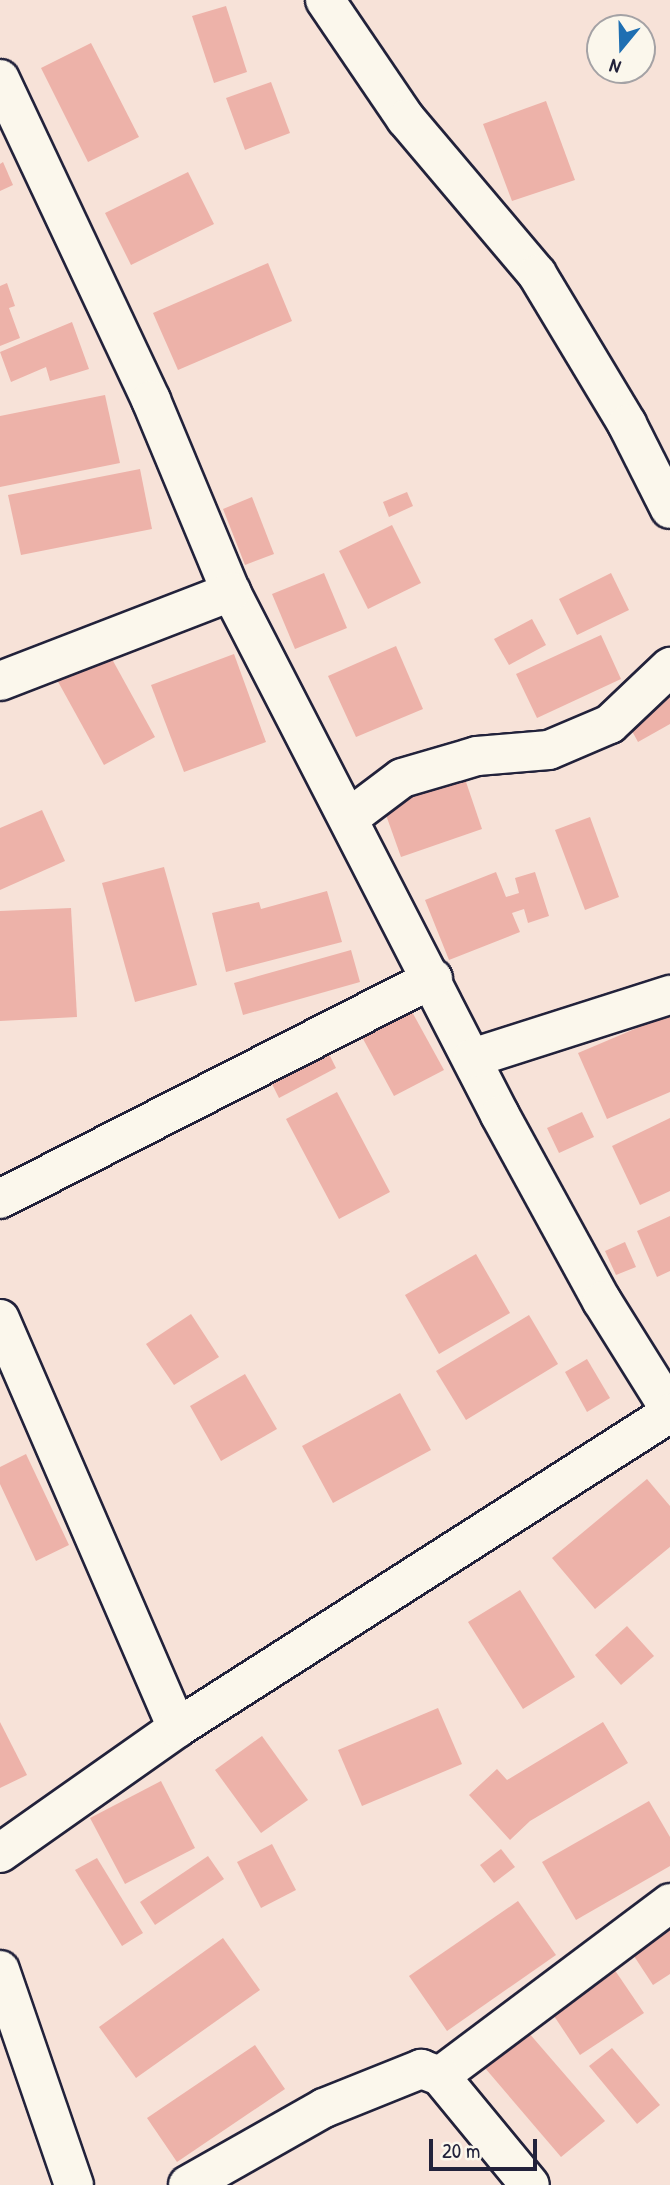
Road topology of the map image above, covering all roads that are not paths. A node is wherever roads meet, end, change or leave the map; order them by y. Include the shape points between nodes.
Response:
1 (324, 0) edge
2 (0, 79) edge
3 (670, 509) edge
4 (231, 592) junction
5 (670, 667) edge
6 (0, 681) edge
7 (349, 818) junction
8 (433, 978) junction
9 (670, 995) edge
10 (472, 1058) junction
11 (1, 1194) edge
12 (0, 1319) edge
13 (670, 1412) edge
14 (177, 1728) junction
15 (0, 1853) edge
16 (670, 1903) edge
17 (0, 1970) edge
18 (440, 2076) junction
19 (74, 2185) edge
20 (188, 2185) edge
21 (530, 2185) edge

1 - 3 street via 406,120 450,166 537,274 627,424
2 - 4 street via 146,387
4 - 6 street
4 - 7 street
5 - 7 street via 610,724 549,750 477,756 402,778
7 - 8 street
8 - 10 street
8 - 11 street
9 - 10 street
10 - 13 street via 602,1301
12 - 14 street
13 - 14 street
14 - 15 street
16 - 18 street
17 - 19 street
18 - 20 street via 421,2069 357,2093
18 - 21 street

